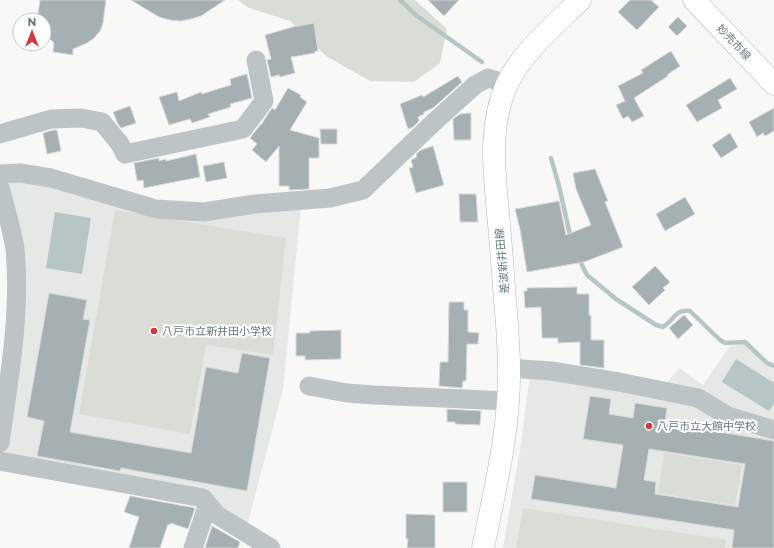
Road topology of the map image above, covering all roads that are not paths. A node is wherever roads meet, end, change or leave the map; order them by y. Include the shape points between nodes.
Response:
1 (580, 0) edge
2 (694, 0) edge
3 (256, 60) dead end
4 (508, 84) junction
5 (774, 84) edge
6 (0, 134) edge
7 (0, 174) edge
8 (0, 187) edge
9 (509, 368) junction
10 (308, 386) dead end
11 (509, 401) junction
12 (774, 430) edge
13 (0, 443) edge
14 (0, 460) edge
15 (208, 504) junction
16 (193, 548) edge
17 (271, 548) edge
18 (483, 548) edge

1 - 4 main road, 差波新井田線 via 530,50
2 - 5 main road, 妙売市線
3 - 6 street via 264,101 243,129 125,154 102,122 81,118 51,119
4 - 7 street via 488,78 476,85 363,190 330,198 255,204 204,212 156,210 51,178 20,173
4 - 9 main road, 差波新井田線 via 498,113 494,141 494,174
8 - 13 street via 14,247 18,286
9 - 11 main road, 差波新井田線
9 - 12 street via 551,371 698,398 728,416
10 - 11 street via 347,393
11 - 18 main road, 差波新井田線
14 - 15 street via 203,498
15 - 16 street
15 - 17 street via 217,515

